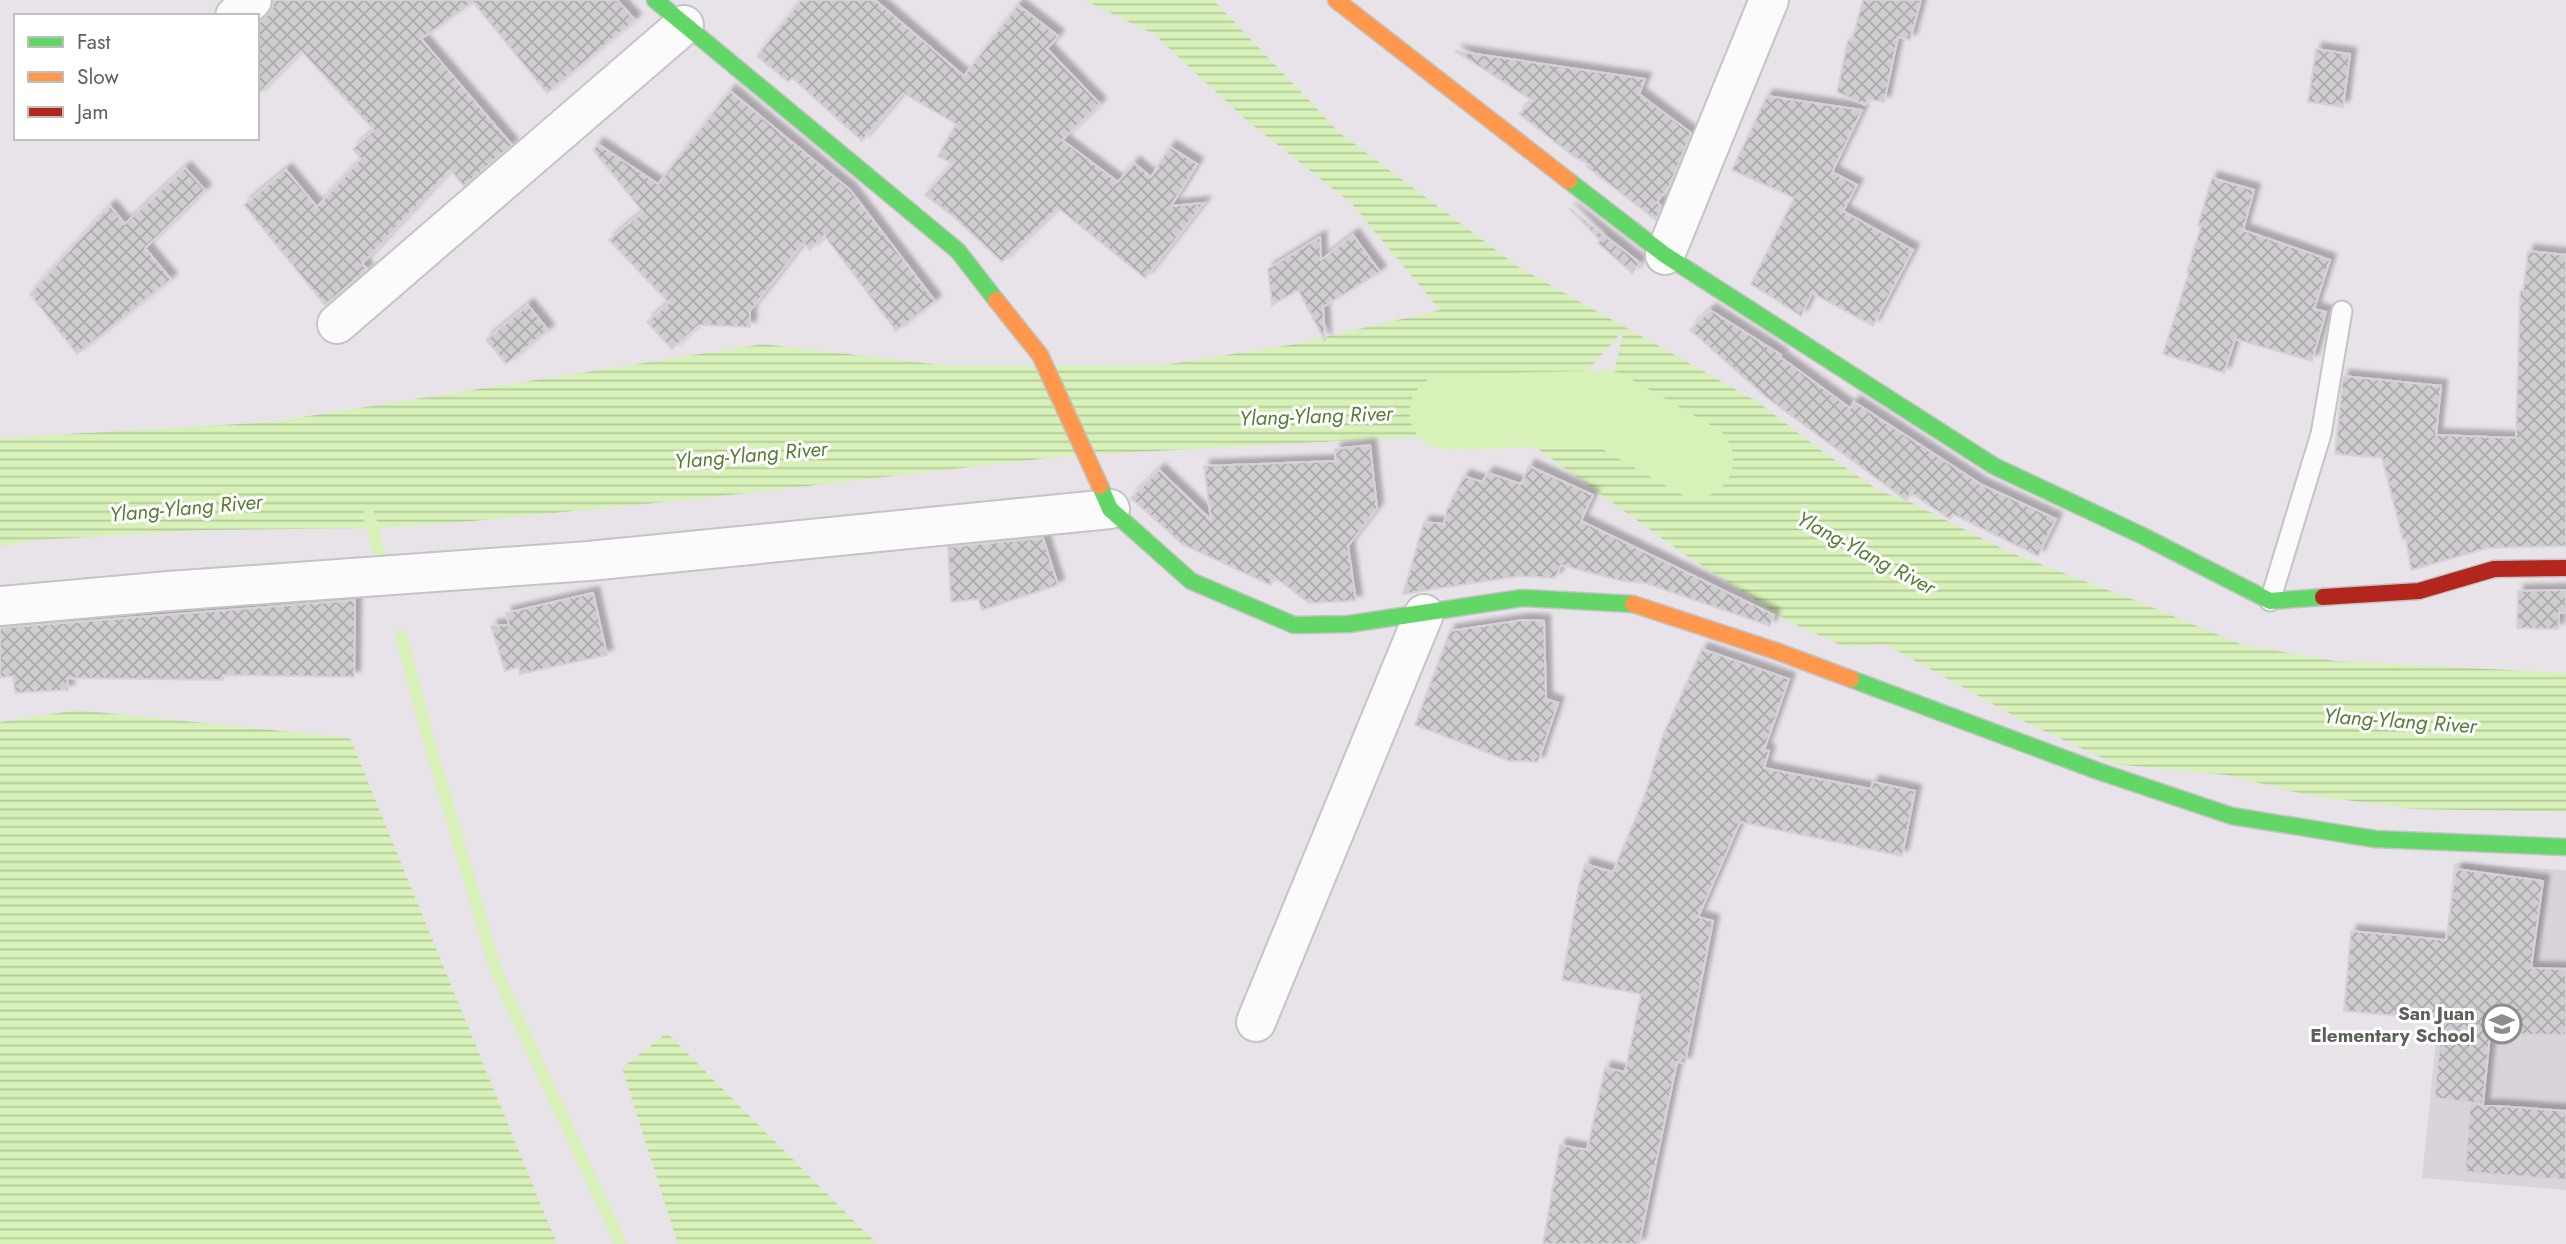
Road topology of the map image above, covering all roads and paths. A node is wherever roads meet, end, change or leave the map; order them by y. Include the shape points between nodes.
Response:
1 (251, 0) edge
2 (655, 0) edge
3 (1336, 0) edge
4 (1769, 0) edge
5 (237, 14) edge
6 (684, 25) junction
7 (1665, 255) junction
8 (2342, 311) dead end
9 (337, 324) dead end
10 (1110, 509) junction
11 (2566, 568) edge
12 (2270, 601) junction
13 (0, 606) edge
14 (1424, 614) junction
15 (2566, 847) edge
16 (1256, 1022) dead end

1 - 5 street
2 - 6 street
3 - 7 street
4 - 7 street
6 - 9 street
6 - 10 street via 958,251 1040,355
7 - 12 street via 1994,466
8 - 12 lane via 2321,434
10 - 13 street via 589,561
10 - 14 street via 1191,581 1294,625 1349,624
11 - 12 street via 2494,569 2420,592
14 - 15 street via 1522,598 1638,604 2232,816 2375,839
14 - 16 street

